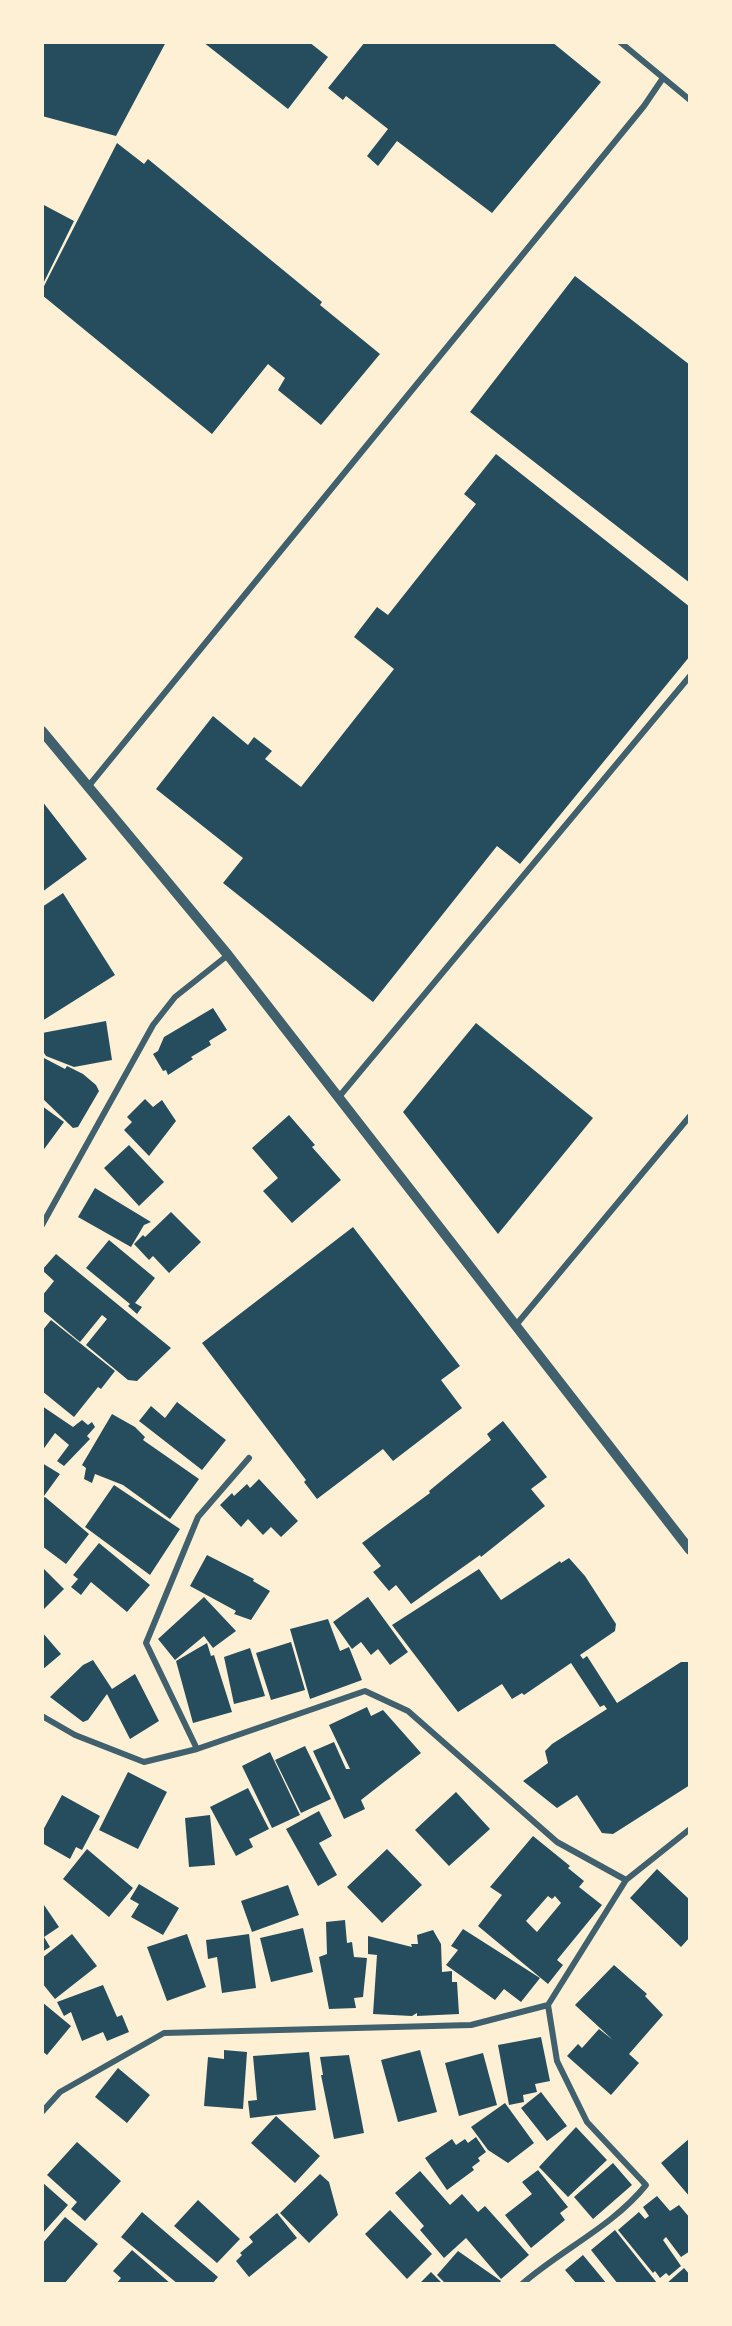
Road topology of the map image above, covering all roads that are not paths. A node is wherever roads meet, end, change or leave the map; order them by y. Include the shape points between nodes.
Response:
1 (620, 42) edge
2 (663, 78) junction
3 (690, 100) edge
4 (690, 676) edge
5 (42, 731) edge
6 (87, 788) junction
7 (228, 955) junction
8 (338, 1099) junction
9 (690, 1116) edge
10 (42, 1225) edge
11 (516, 1325) junction
12 (249, 1458) dead end
13 (690, 1550) edge
14 (42, 1716) edge
15 (197, 1749) junction
16 (690, 1829) edge
17 (626, 1880) junction
18 (548, 2005) junction
19 (42, 2112) edge
20 (522, 2284) edge

1 - 2 street
2 - 3 street
2 - 6 street
4 - 8 street
5 - 6 street
6 - 7 street
7 - 8 street
7 - 10 street via 175,997 153,1025
8 - 11 street
9 - 11 street
11 - 13 street
12 - 15 street via 198,1517 146,1643
14 - 15 street via 75,1735 144,1762
15 - 17 street via 365,1691 408,1711 557,1842
16 - 17 street
17 - 18 street
18 - 19 street via 471,2025 165,2033 60,2092
18 - 20 street via 557,2061 587,2122 646,2185 633,2201 586,2240

